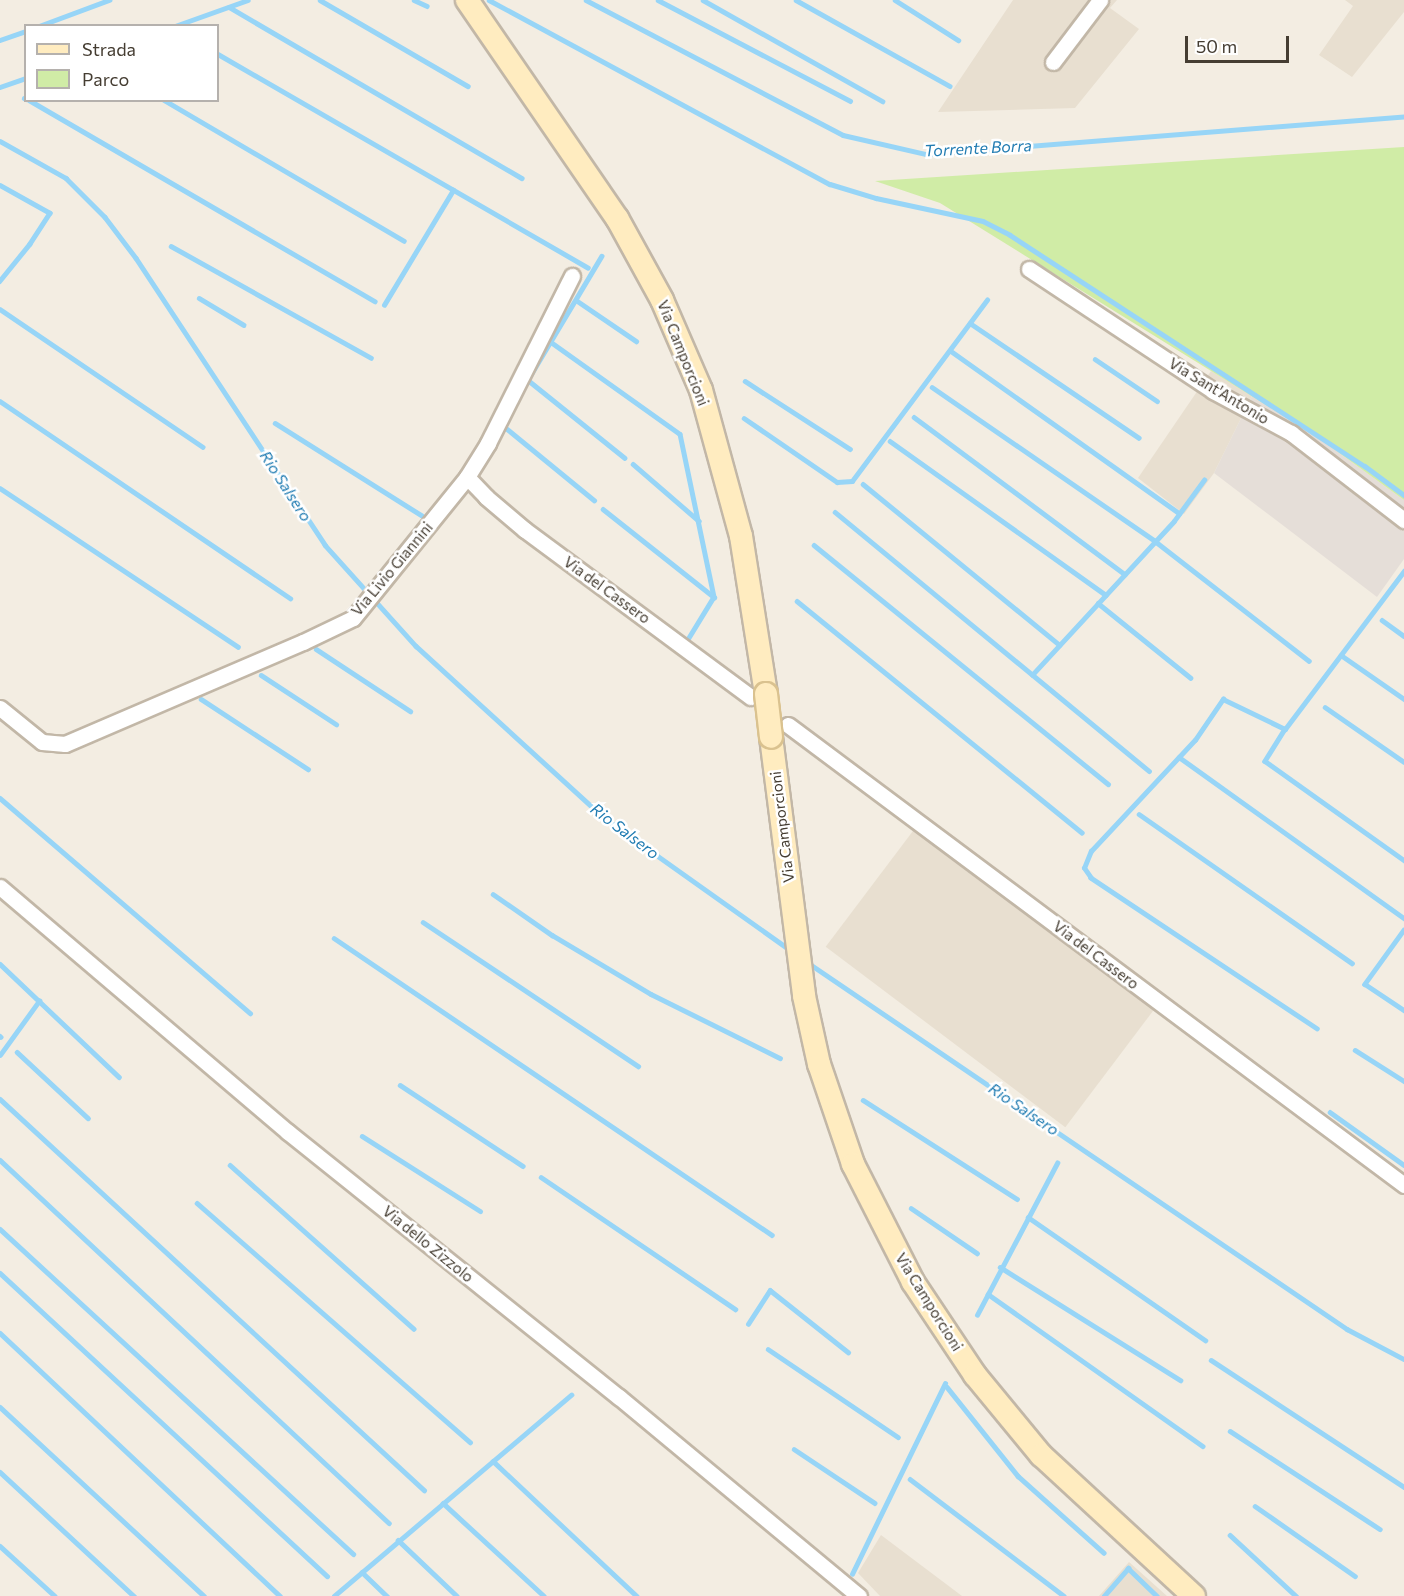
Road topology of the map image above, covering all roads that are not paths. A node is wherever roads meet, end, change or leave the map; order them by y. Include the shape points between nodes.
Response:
1 (1100, 0) edge
2 (471, 5) edge
3 (1053, 62) dead end
4 (1029, 269) dead end
5 (572, 276) dead end
6 (467, 477) junction
7 (1404, 520) edge
8 (758, 695) junction
9 (0, 708) edge
10 (779, 731) junction
11 (0, 888) edge
12 (1404, 1185) edge
13 (859, 1596) edge
14 (1194, 1596) edge

1 - 3 street
2 - 8 main road, Via Camporcioni via 617,218 662,300 701,390 741,536
4 - 7 street, Via Sant'Antonio via 1213,391 1291,433
5 - 6 street, Via Livio Giannini
6 - 8 street, Via del Cassero via 525,530
6 - 9 street, Via Livio Giannini via 376,591 345,623 65,744 42,742
8 - 10 main road, Via Camporcioni, bridge
10 - 12 street, Via del Cassero
10 - 14 main road, Via Camporcioni via 793,921 804,996 819,1064 853,1164 914,1282 975,1375 1041,1455
11 - 13 street, Via dello Zizzolo via 288,1132 619,1397

